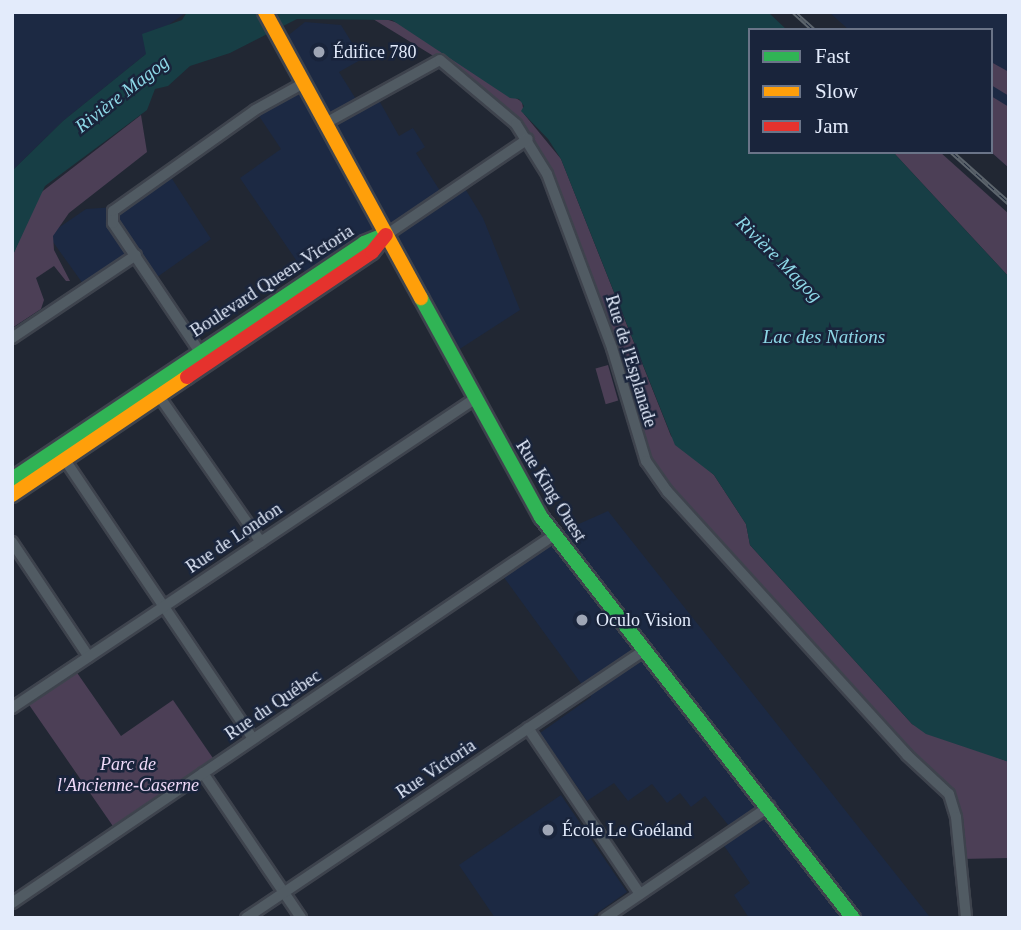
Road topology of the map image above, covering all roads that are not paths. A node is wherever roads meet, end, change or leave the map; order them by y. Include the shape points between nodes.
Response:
1 (265, 12) edge
2 (302, 84) junction
3 (324, 124) junction
4 (528, 139) junction
5 (386, 235) junction
6 (136, 255) junction
7 (12, 338) edge
8 (204, 357) junction
9 (159, 396) junction
10 (476, 398) junction
11 (65, 460) junction
12 (12, 479) edge
13 (12, 495) edge
14 (554, 535) junction
15 (12, 542) edge
16 (261, 542) junction
17 (164, 607) junction
18 (645, 650) junction
19 (89, 657) junction
20 (12, 708) edge
21 (528, 728) junction
22 (253, 739) junction
23 (203, 773) junction
24 (770, 806) junction
25 (284, 892) junction
26 (640, 894) junction
27 (12, 903) edge
28 (846, 915) edge
29 (246, 918) edge
30 (301, 918) edge
31 (605, 918) edge
32 (966, 918) edge

1 - 2 main road, Rue King Ouest
2 - 3 main road, Rue King Ouest
2 - 6 street via 255,110 119,204 113,211 113,223
3 - 4 street, Rue de l'Esplanade via 440,60 494,102
3 - 5 main road, Rue King Ouest
4 - 5 street
4 - 32 street, Rue de l'Esplanade via 547,174 605,327 636,440 653,473 907,755 939,783 953,803
5 - 8 main road, Boulevard Queen-Victoria via 364,243
5 - 10 main road, Rue King Ouest
6 - 7 street
6 - 8 street
8 - 9 main road, Boulevard Queen-Victoria
8 - 12 main road, Boulevard Queen-Victoria
9 - 11 main road, Boulevard Queen-Victoria
9 - 16 street
10 - 14 main road, Rue King Ouest
10 - 16 street, Rue de London
11 - 13 main road, Boulevard Queen-Victoria
11 - 17 street
14 - 18 main road, Rue King Ouest
14 - 22 street, Rue du Québec
15 - 19 street
16 - 17 street, Rue de London
17 - 19 street, Rue de London
17 - 22 street
18 - 21 street, Rue Victoria
18 - 24 main road, Rue King Ouest
19 - 20 street, Rue de London
21 - 25 street, Rue Victoria
21 - 26 street
22 - 23 street, Rue du Québec
23 - 25 street
23 - 27 street, Rue du Québec
24 - 26 street
24 - 28 main road, Rue King Ouest
25 - 29 street, Rue Victoria
25 - 30 street
26 - 31 street

